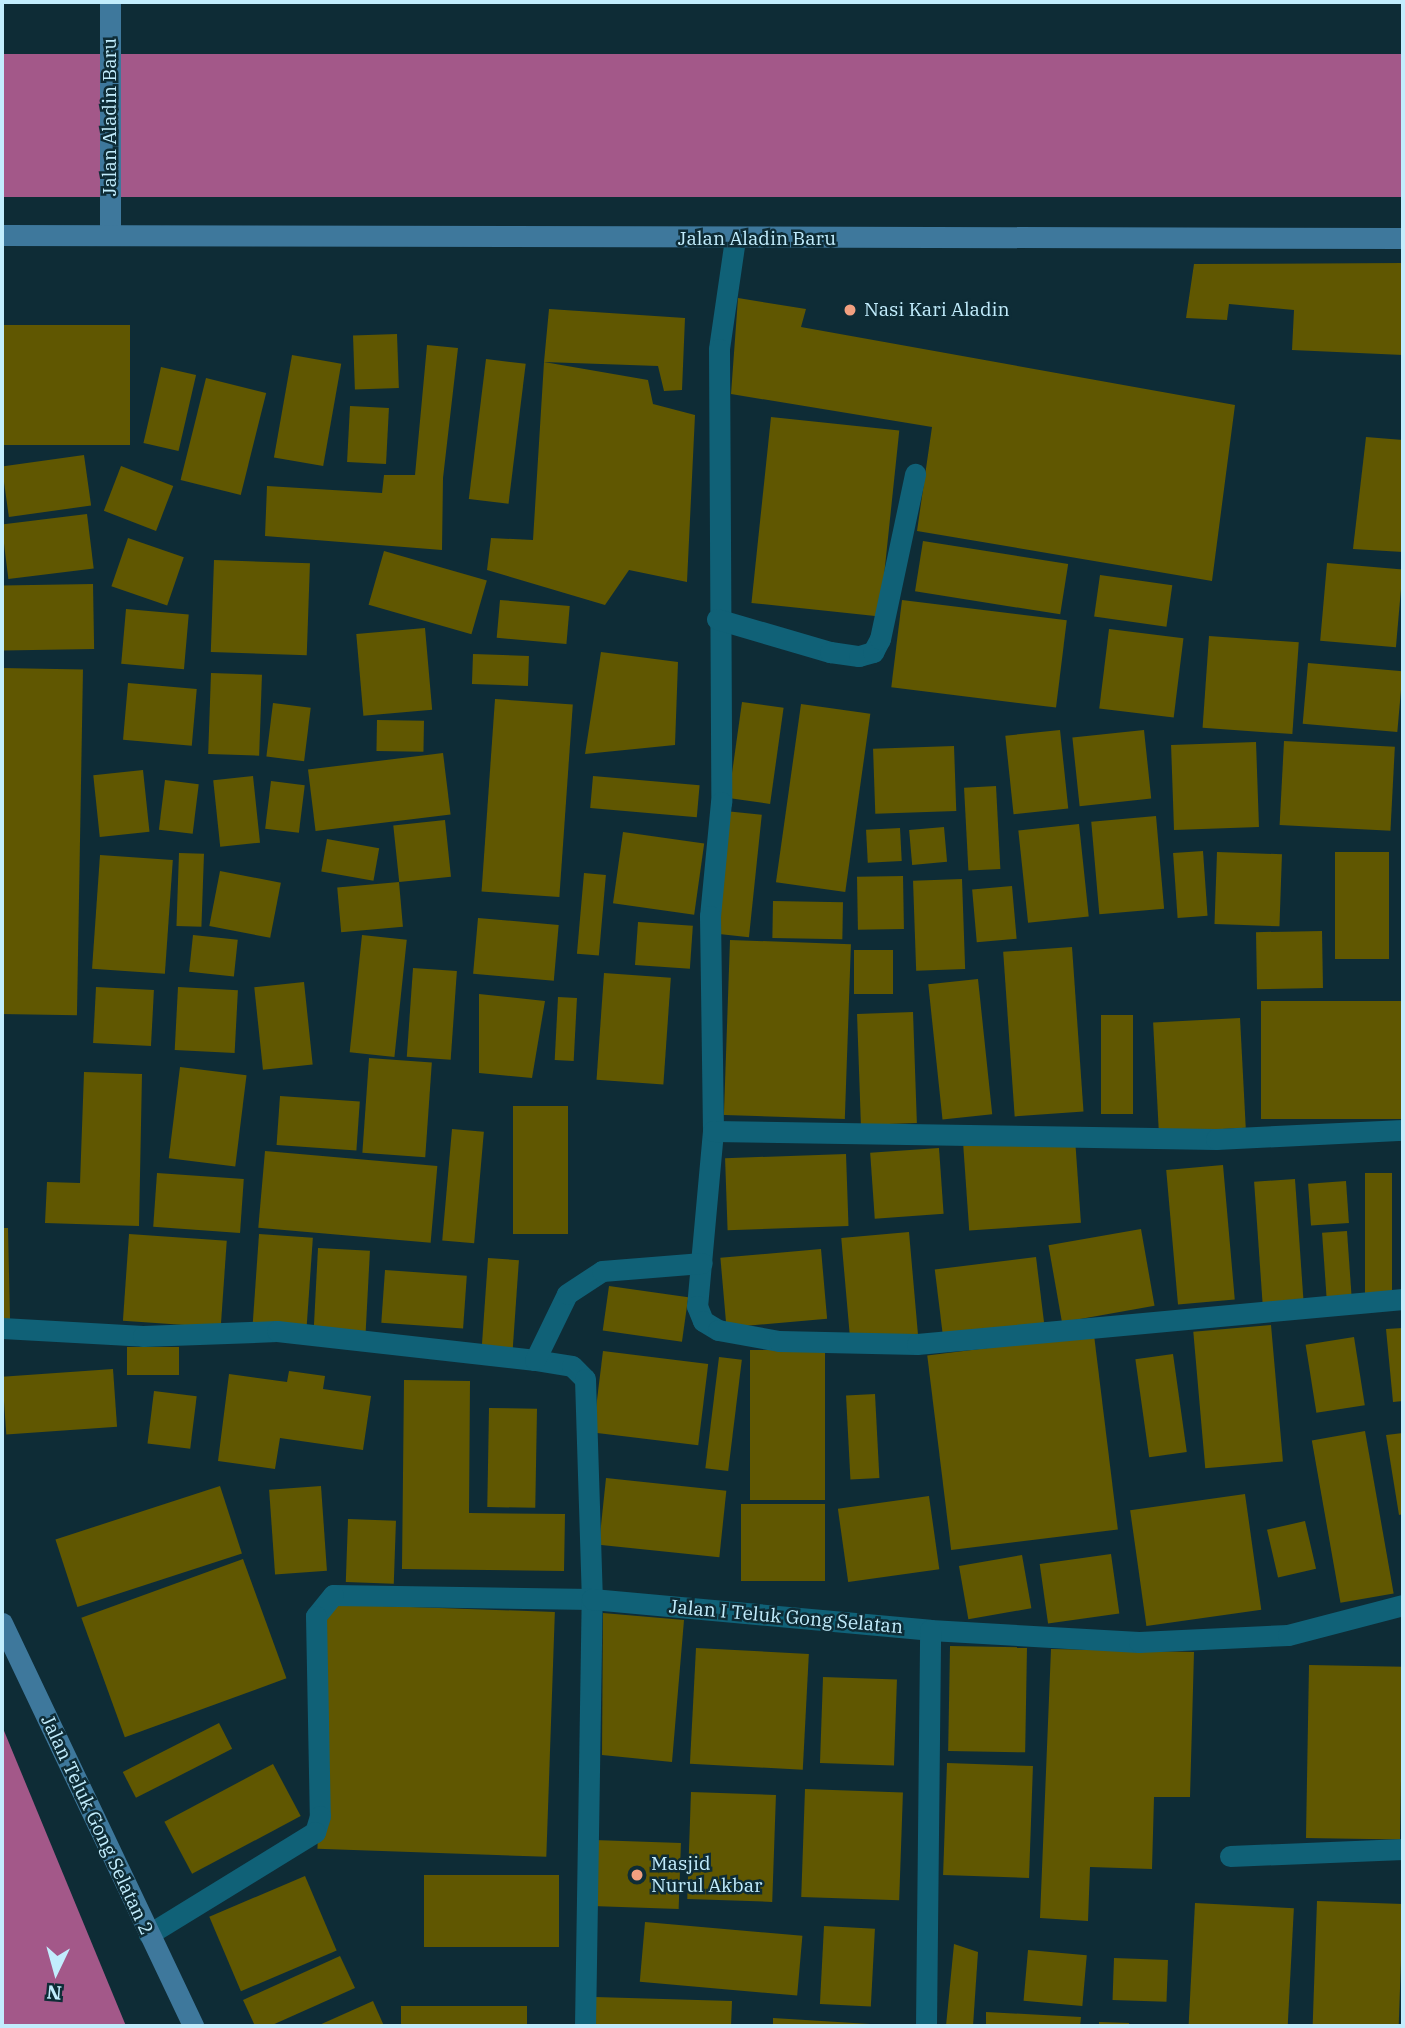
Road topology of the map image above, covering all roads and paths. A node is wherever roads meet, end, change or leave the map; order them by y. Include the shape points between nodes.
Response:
1 (110, 2) edge
2 (110, 222) junction
3 (2, 235) edge
4 (1403, 238) edge
5 (735, 239) junction
6 (915, 474) dead end
7 (717, 619) junction
8 (1403, 1130) edge
9 (713, 1131) junction
10 (702, 1263) junction
11 (1403, 1299) edge
12 (2, 1328) edge
13 (535, 1360) junction
14 (592, 1599) junction
15 (1403, 1605) edge
16 (2, 1623) edge
17 (930, 1630) junction
18 (1403, 1849) edge
19 (1230, 1856) dead end
20 (149, 1934) junction
21 (193, 2026) edge
22 (585, 2026) edge
23 (926, 2026) edge

1 - 2 street, Jalan Aladin Baru
2 - 3 street, Jalan Aladin Baru
2 - 5 street, Jalan Aladin Baru
4 - 5 street, Jalan Aladin Baru
5 - 7 street via 719,349
6 - 7 street via 880,639 873,652 859,656 830,652
7 - 9 street via 721,802 710,916
8 - 9 street via 1216,1139 1070,1132
9 - 10 street
10 - 11 street via 697,1306 709,1326 779,1341 846,1345 1038,1334
10 - 13 street via 602,1271 567,1294
12 - 13 street via 142,1336 277,1331
13 - 14 street via 572,1366 585,1379
14 - 17 street, Jalan I Teluk Gong Selatan
14 - 20 street, Jalan I Teluk Gong Selatan via 332,1595 316,1616 320,1816 315,1832
14 - 22 street
15 - 17 street, Jalan I Teluk Gong Selatan via 1356,1621 1229,1642
16 - 20 street, Jalan Teluk Gong Selatan 2
17 - 23 street
18 - 19 street
20 - 21 street, Jalan Teluk Gong Selatan 2

